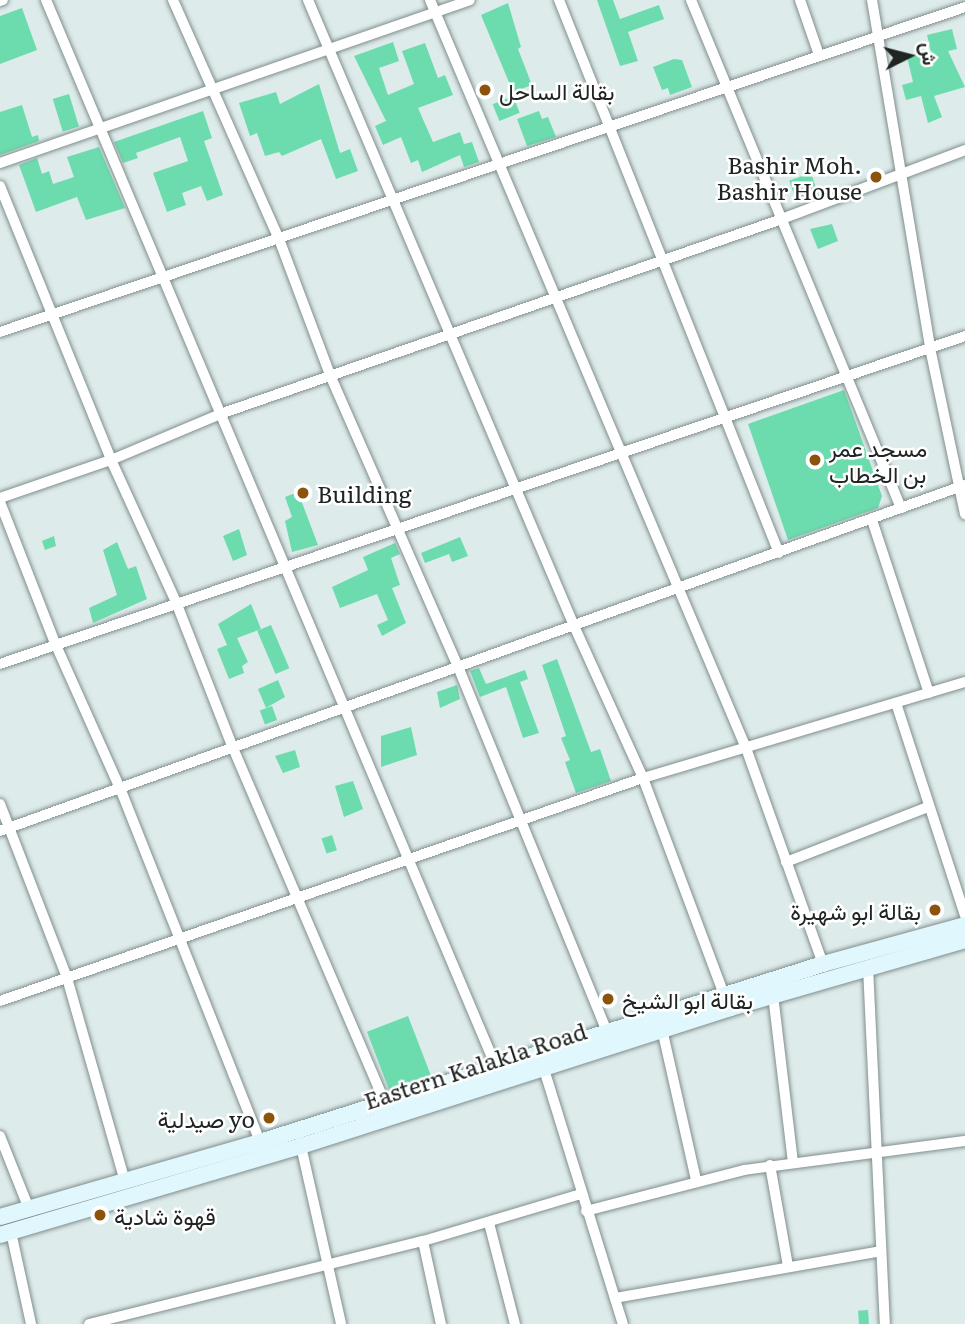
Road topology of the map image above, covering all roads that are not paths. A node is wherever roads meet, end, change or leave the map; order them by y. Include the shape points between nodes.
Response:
1 (46, 0) edge
2 (173, 0) edge
3 (308, 0) edge
4 (430, 0) edge
5 (470, 0) edge
6 (559, 0) edge
7 (691, 0) edge
8 (800, 0) edge
9 (872, 0) edge
10 (965, 7) edge
11 (435, 11) junction
12 (878, 37) junction
13 (330, 50) junction
14 (819, 55) junction
15 (724, 85) junction
16 (212, 89) junction
17 (606, 126) junction
18 (102, 131) junction
19 (965, 150) edge
20 (502, 162) junction
21 (0, 163) edge
22 (900, 172) junction
23 (0, 186) edge
24 (394, 198) junction
25 (779, 220) junction
26 (279, 239) junction
27 (662, 259) junction
28 (166, 277) junction
29 (554, 299) junction
30 (53, 314) junction
31 (0, 332) edge
32 (450, 333) junction
33 (965, 335) edge
34 (930, 348) junction
35 (330, 375) junction
36 (845, 376) junction
37 (223, 413) junction
38 (725, 416) junction
39 (621, 451) junction
40 (111, 460) junction
41 (963, 486) edge
42 (517, 488) junction
43 (0, 500) edge
44 (901, 508) junction
45 (965, 514) edge
46 (872, 520) junction
47 (396, 527) junction
48 (779, 553) junction
49 (285, 563) junction
50 (678, 587) junction
51 (176, 602) junction
52 (575, 628) junction
53 (55, 643) junction
54 (0, 663) edge
55 (458, 669) junction
56 (965, 682) edge
57 (929, 693) junction
58 (896, 703) junction
59 (346, 709) junction
60 (233, 748) junction
61 (746, 748) junction
62 (643, 778) junction
63 (121, 789) junction
64 (0, 804) edge
65 (928, 807) junction
66 (520, 820) junction
67 (5, 829) edge
68 (410, 859) junction
69 (786, 862) junction
70 (298, 896) junction
71 (965, 915) edge
72 (965, 925) edge
73 (179, 937) junction
74 (965, 940) edge
75 (823, 964) junction
76 (868, 967) junction
77 (67, 978) junction
78 (724, 995) junction
79 (773, 995) junction
80 (0, 1001) edge
81 (662, 1029) junction
82 (606, 1030) junction
83 (543, 1066) junction
84 (496, 1067) junction
85 (385, 1102) junction
86 (0, 1136) edge
87 (965, 1141) edge
88 (260, 1142) junction
89 (300, 1146) junction
90 (875, 1154) junction
91 (793, 1162) junction
92 (770, 1166) junction
93 (695, 1180) junction
94 (125, 1182) junction
95 (581, 1194) junction
96 (29, 1209) junction
97 (586, 1211) junction
98 (0, 1217) edge
99 (488, 1223) junction
100 (6, 1233) edge
101 (423, 1241) junction
102 (881, 1251) junction
103 (328, 1265) junction
104 (788, 1266) junction
105 (615, 1298) junction
106 (31, 1324) edge
107 (89, 1324) edge
108 (341, 1324) edge
109 (441, 1324) edge
110 (515, 1324) edge
111 (622, 1324) edge
112 (886, 1324) edge

1 - 18 street
2 - 16 street
3 - 13 street
4 - 11 street
5 - 11 street
6 - 17 street
7 - 15 street
8 - 14 street
9 - 12 street
10 - 12 street
11 - 13 street
11 - 20 street
12 - 14 street
12 - 22 street
13 - 16 street
13 - 24 street
14 - 15 street
15 - 17 street
15 - 25 street
16 - 18 street
16 - 26 street
17 - 20 street
17 - 27 street
18 - 21 street
18 - 28 street
19 - 22 street
20 - 24 street
20 - 29 street
22 - 25 street
22 - 34 street
23 - 30 street
24 - 26 street
24 - 32 street
25 - 27 street
25 - 36 street
26 - 28 street
26 - 35 street
27 - 29 street
27 - 38 street
28 - 30 street
28 - 37 street
29 - 32 street
29 - 39 street
30 - 31 street
30 - 40 street
32 - 35 street
32 - 42 street
33 - 34 street
34 - 36 street
34 - 41 street
35 - 37 street
35 - 47 street
36 - 38 street
36 - 44 street
37 - 40 street
37 - 49 street
38 - 39 street
38 - 48 street
39 - 42 street
39 - 50 street
40 - 43 street
40 - 51 street
41 - 44 street
41 - 45 street
42 - 47 street
42 - 52 street
43 - 53 street
44 - 46 street
46 - 48 street
46 - 57 street
47 - 49 street
47 - 55 street
48 - 50 street
49 - 51 street
49 - 59 street
50 - 52 street
50 - 61 street
51 - 53 street
51 - 60 street
52 - 55 street
52 - 62 street
53 - 54 street
53 - 63 street
55 - 59 street
55 - 66 street
56 - 57 street
57 - 58 street
58 - 61 street
58 - 65 street
59 - 60 street
59 - 68 street
60 - 63 street
60 - 70 street
61 - 62 street
61 - 69 street
62 - 66 street
62 - 78 street
63 - 67 street
63 - 73 street
64 - 67 street
65 - 69 street
65 - 71 street
66 - 68 street
66 - 82 street
67 - 77 street
68 - 70 street
68 - 84 street
69 - 75 street
70 - 73 street
70 - 85 street
72 - 75 street, Eastern Kalakla Road
73 - 77 street
73 - 88 street
74 - 76 street, Eastern Kalakla Road
75 - 78 street, Eastern Kalakla Road
76 - 79 street, Eastern Kalakla Road
76 - 90 street
77 - 80 street
77 - 94 street
78 - 82 street, Eastern Kalakla Road
79 - 81 street, Eastern Kalakla Road
79 - 91 street
81 - 83 street, Eastern Kalakla Road
81 - 93 street
82 - 84 street, Eastern Kalakla Road
83 - 89 street, Eastern Kalakla Road
83 - 95 street
84 - 85 street, Eastern Kalakla Road
85 - 88 street, Eastern Kalakla Road
86 - 96 street
87 - 90 street
88 - 94 street, Eastern Kalakla Road
89 - 100 street, Eastern Kalakla Road
89 - 103 street
90 - 91 street
90 - 102 street
91 - 92 street
92 - 93 street
92 - 104 street
93 - 97 street
94 - 96 street, Eastern Kalakla Road
95 - 97 street
95 - 99 street
96 - 98 street, Eastern Kalakla Road
97 - 105 street
99 - 101 street
99 - 110 street
100 - 106 street
101 - 103 street
101 - 109 street
102 - 104 street
102 - 112 street
103 - 107 street
103 - 108 street
104 - 105 street
105 - 111 street

